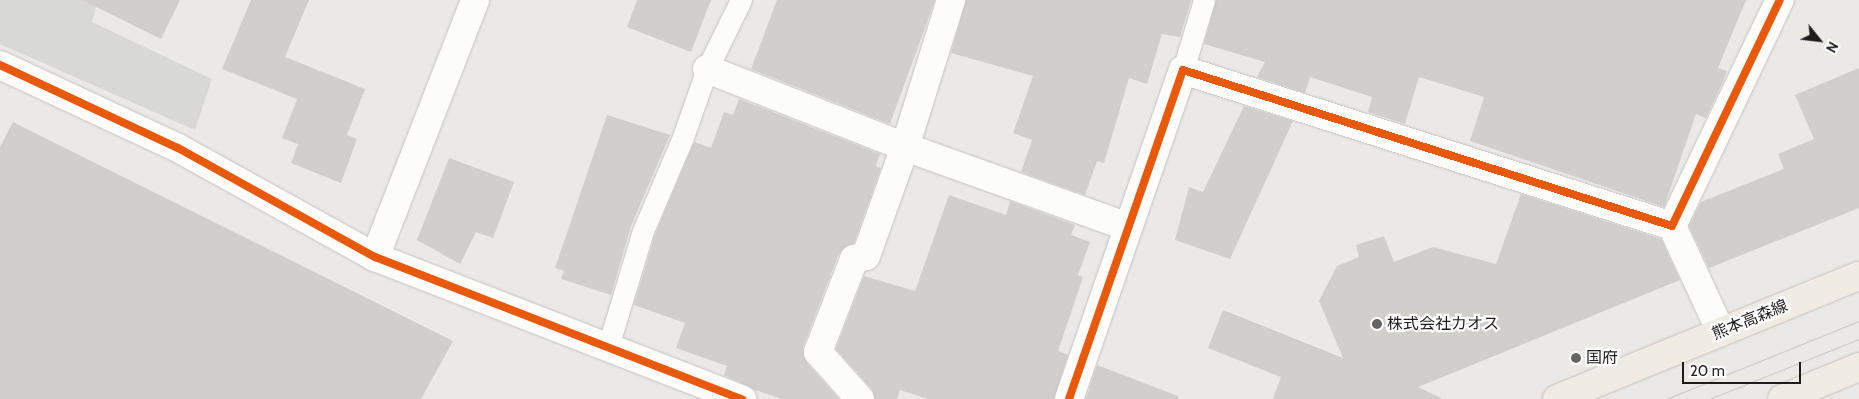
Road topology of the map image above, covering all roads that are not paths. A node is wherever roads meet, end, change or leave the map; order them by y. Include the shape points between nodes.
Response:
1 (475, 0) edge
2 (741, 0) edge
3 (951, 0) edge
4 (1204, 0) edge
5 (1780, 0) edge
6 (0, 65) edge
7 (707, 69) junction
8 (1183, 70) junction
9 (905, 147) junction
10 (1672, 226) junction
11 (1128, 228) junction
12 (375, 257) junction
13 (1859, 276) edge
14 (1721, 332) junction
15 (607, 350) junction
16 (1859, 367) edge
17 (742, 399) edge
18 (860, 399) edge
19 (1069, 399) edge
20 (1557, 399) edge
21 (1782, 399) edge

1 - 12 street
2 - 7 lane
3 - 9 street
4 - 8 lane
5 - 10 street
6 - 12 street via 178,148
7 - 9 street
7 - 15 lane via 683,137 643,231
8 - 10 street
8 - 11 street
9 - 11 street
9 - 18 street via 866,256 854,260 818,352
10 - 14 street
11 - 19 street
12 - 15 street
13 - 14 main road, 熊本高森線
14 - 20 main road, 熊本高森線
15 - 17 street
16 - 21 main road

